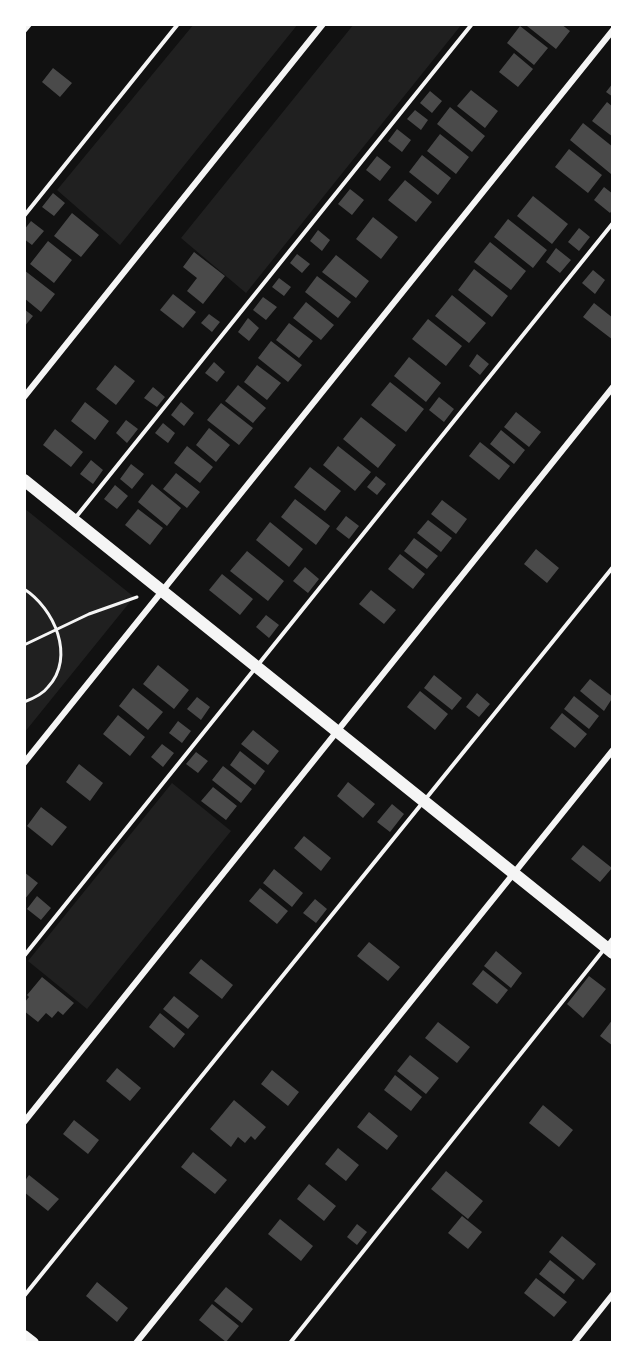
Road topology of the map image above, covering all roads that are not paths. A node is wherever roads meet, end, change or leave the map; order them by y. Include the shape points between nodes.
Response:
1 (28, 24) edge
2 (178, 24) edge
3 (323, 24) edge
4 (472, 24) edge
5 (24, 30) edge
6 (613, 30) edge
7 (24, 216) edge
8 (613, 223) edge
9 (613, 387) edge
10 (24, 397) edge
11 (24, 480) edge
12 (74, 520) junction
13 (613, 567) edge
14 (162, 591) junction
15 (257, 668) junction
16 (337, 732) junction
17 (613, 750) edge
18 (24, 763) edge
19 (423, 801) junction
20 (514, 874) junction
21 (610, 946) edge
22 (24, 956) edge
23 (24, 1122) edge
24 (613, 1294) edge
25 (24, 1296) edge
26 (24, 1336) edge
27 (33, 1343) edge
28 (136, 1343) edge
29 (291, 1343) edge
30 (574, 1343) edge

1 - 5 street
2 - 7 lane
3 - 10 street
4 - 12 lane
6 - 14 street
8 - 15 lane
9 - 16 street
11 - 12 main road
12 - 14 main road
13 - 19 lane
14 - 15 main road
14 - 18 street
15 - 16 main road
15 - 22 lane
16 - 19 main road
16 - 23 street
17 - 20 street
19 - 20 main road
19 - 25 lane
20 - 21 main road
20 - 28 street
21 - 29 lane
24 - 30 street
26 - 27 main road

